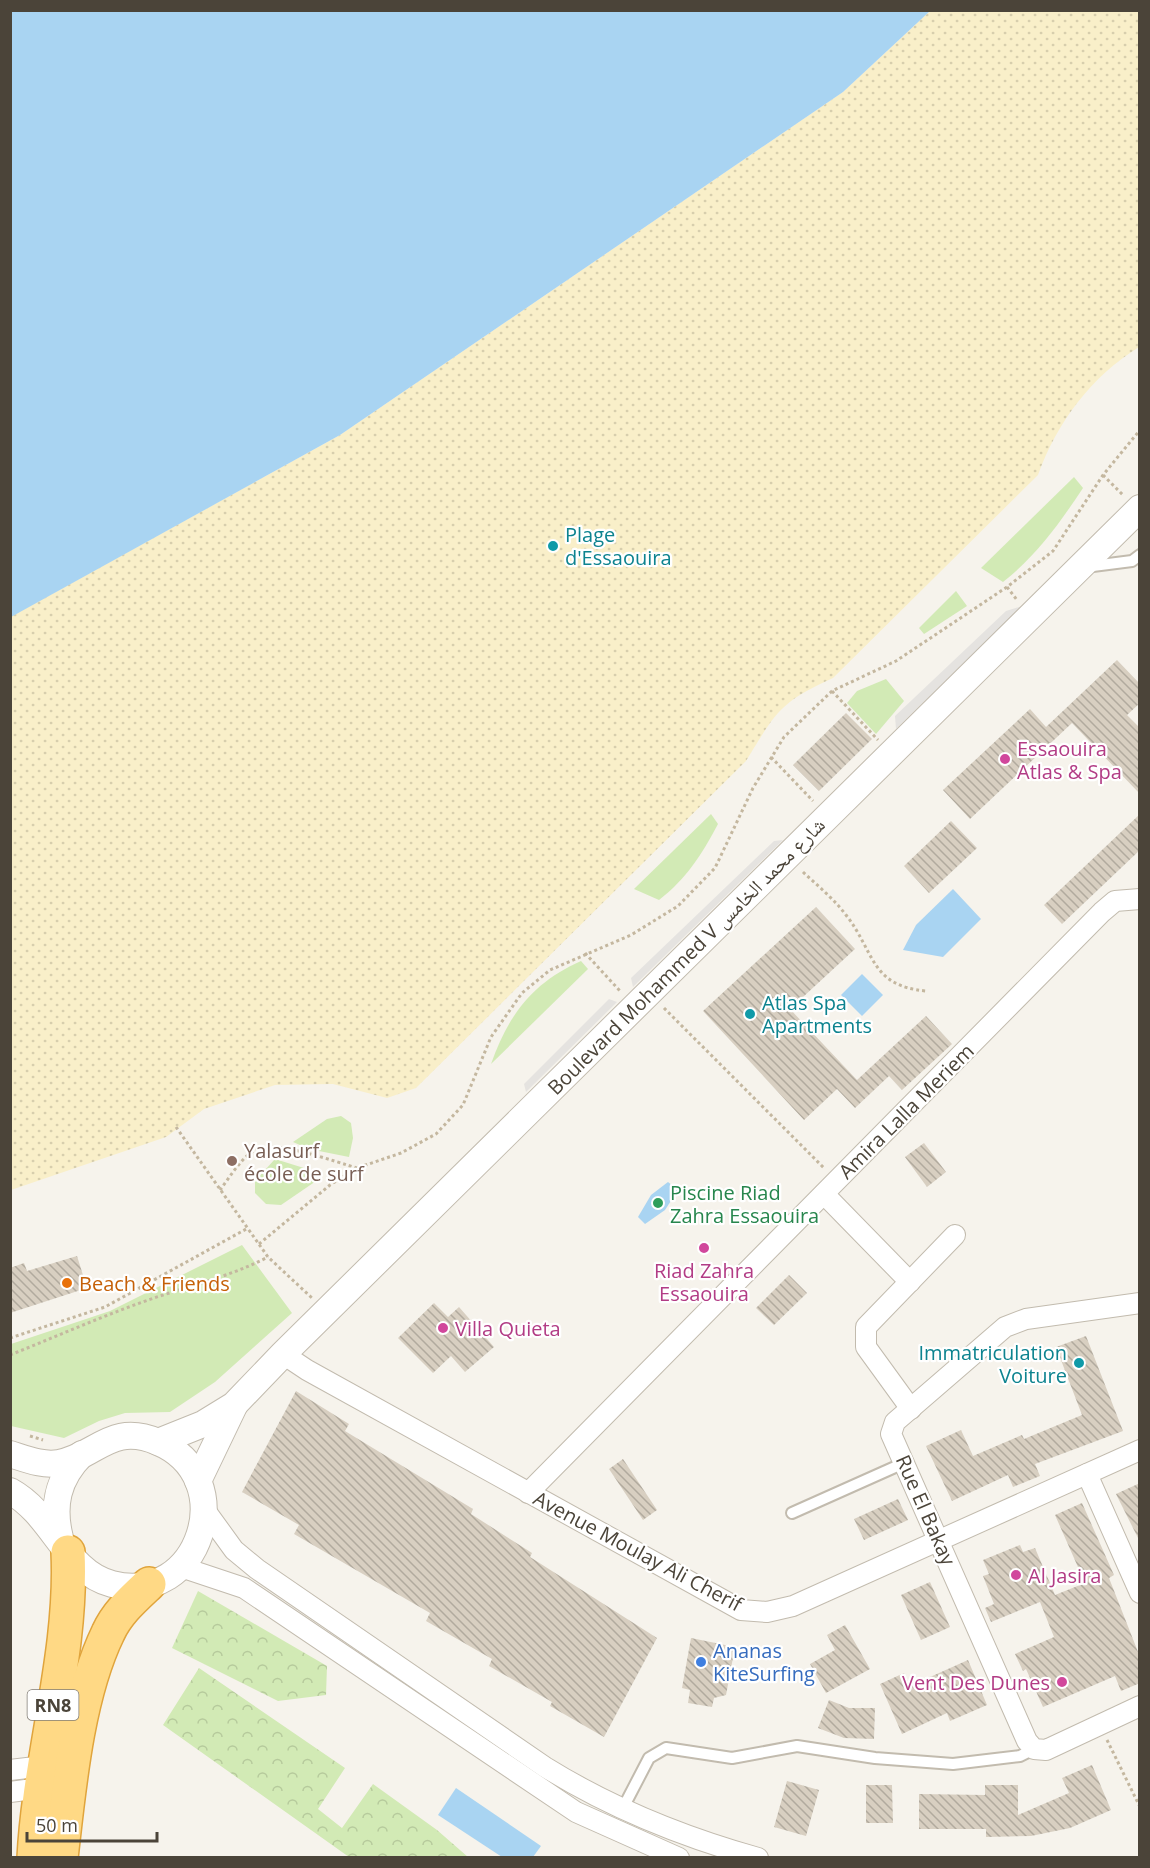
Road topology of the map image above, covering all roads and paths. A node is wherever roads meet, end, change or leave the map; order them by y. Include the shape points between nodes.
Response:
1 (1140, 430) edge
2 (1103, 475) junction
3 (1138, 509) edge
4 (1140, 555) edge
5 (1080, 567) junction
6 (832, 691) junction
7 (771, 757) junction
8 (884, 760) junction
9 (828, 817) junction
10 (802, 872) dead end
11 (1140, 899) edge
12 (585, 953) junction
13 (926, 991) dead end
14 (641, 999) junction
15 (176, 1127) dead end
16 (357, 1168) junction
17 (830, 1188) junction
18 (220, 1190) junction
19 (248, 1228) junction
20 (955, 1236) dead end
21 (259, 1244) junction
22 (268, 1257) junction
23 (910, 1282) junction
24 (1140, 1304) edge
25 (325, 1313) junction
26 (10, 1338) edge
27 (283, 1354) junction
28 (10, 1355) edge
29 (234, 1406) junction
30 (911, 1409) junction
31 (50, 1442) dead end
32 (158, 1442) junction
33 (15, 1444) edge
34 (1140, 1450) edge
35 (84, 1452) junction
36 (904, 1463) junction
37 (1087, 1473) junction
38 (198, 1481) junction
39 (10, 1491) edge
40 (528, 1493) junction
41 (205, 1510) junction
42 (792, 1513) dead end
43 (940, 1541) junction
44 (64, 1546) junction
45 (181, 1567) junction
46 (149, 1584) junction
47 (1140, 1593) edge
48 (1140, 1706) edge
49 (1099, 1724) junction
50 (1034, 1749) junction
51 (10, 1770) edge
52 (32, 1782) edge
53 (1140, 1807) edge
54 (623, 1808) junction
55 (34, 1857) edge
56 (61, 1857) edge
57 (679, 1857) edge
58 (758, 1857) edge

1 - 2 path
2 - 3 path
2 - 6 path via 1053,551 1007,587 896,661
3 - 5 street, Boulevard Mohammed V شارع محمد الخامس
4 - 5 lane via 1132,561
5 - 8 street, Boulevard Mohammed V شارع محمد الخامس
6 - 7 path via 784,737
6 - 8 path via 881,743
7 - 9 path
7 - 12 path via 715,868 678,906 631,934
8 - 9 street, Boulevard Mohammed V شارع محمد الخامس
9 - 14 street, Boulevard Mohammed V شارع محمد الخامس
10 - 13 path via 847,916 883,977 910,990
11 - 17 street, Amira Lalla Meriem via 1115,901 1102,912
12 - 14 path
12 - 16 path via 550,970 522,993 491,1037 463,1105 436,1134 401,1153
14 - 17 path
14 - 25 street, Boulevard Mohammed V شارع محمد الخامس
15 - 18 path
16 - 18 path via 275,1146 257,1149
16 - 21 path via 330,1185
17 - 23 street
17 - 40 street, Amira Lalla Meriem
18 - 19 path
19 - 21 path
19 - 26 path via 105,1306
20 - 23 street
21 - 22 path
22 - 25 path
22 - 28 path via 210,1283 108,1315
23 - 30 street via 866,1327 864,1339
24 - 30 street, Rue El Bakay via 1026,1319 1005,1327
25 - 27 street, Boulevard Mohammed V شارع محمد الخامس
27 - 29 street, Boulevard Mohammed V شارع محمد الخامس
27 - 40 street, Avenue Moulay Ali Cherif
29 - 32 street
29 - 38 street
30 - 36 street, Rue El Bakay via 895,1422 891,1434
31 - 33 path
32 - 35 street, RN8 via 128,1436
32 - 38 street, RN8 via 189,1465
33 - 35 street via 45,1464 61,1463
34 - 37 street, Avenue Moulay Ali Cherif
35 - 44 street, RN8 via 71,1466 59,1492 56,1520
36 - 42 lane
36 - 43 street, Rue El Bakay
37 - 43 street, Avenue Moulay Ali Cherif
37 - 47 street
38 - 41 street, RN8
39 - 44 street via 38,1510
40 - 43 street, Avenue Moulay Ali Cherif via 749,1611 767,1612 793,1606
41 - 45 street, RN8 via 203,1531
41 - 54 street via 234,1550 283,1587 545,1767 587,1793
43 - 50 street, Rue El Bakay via 1027,1741
44 - 46 street, RN8 via 80,1567 112,1584
44 - 52 highway, RN8 via 70,1588 66,1621
45 - 46 street, RN8
45 - 57 street via 244,1588 576,1812
46 - 56 highway, RN8 via 125,1606 108,1632 98,1660 70,1781
48 - 49 street
49 - 50 street via 1046,1750
49 - 53 path
50 - 54 lane via 1020,1756 953,1764 874,1758 797,1746 732,1758 666,1748 649,1758
51 - 52 street
52 - 55 highway, RN8
54 - 58 street via 695,1840

